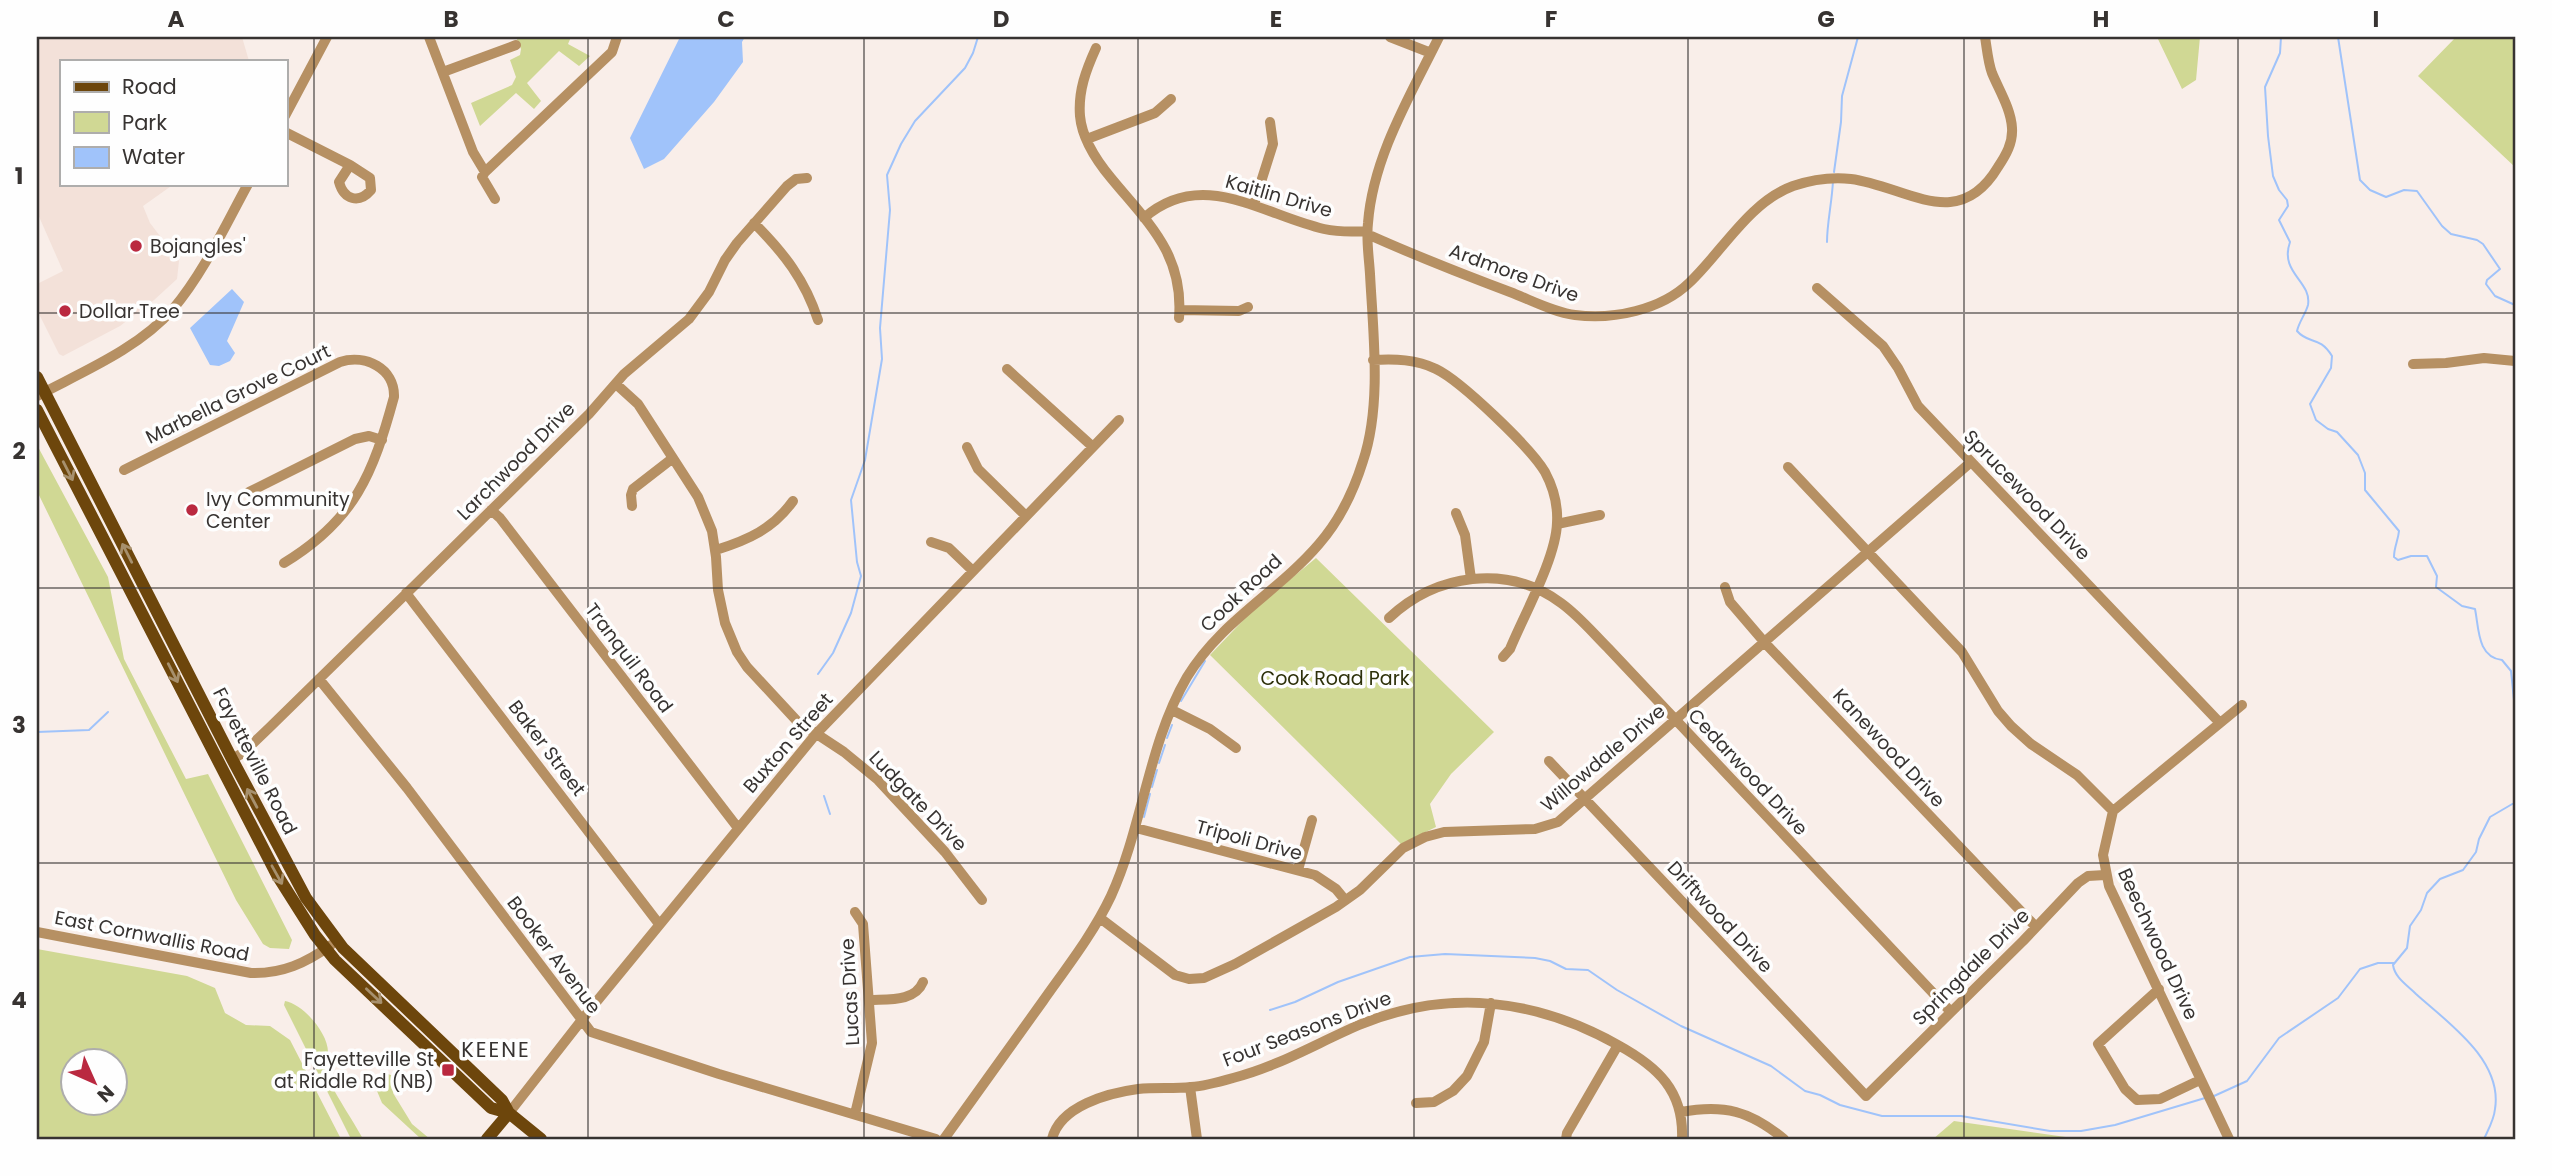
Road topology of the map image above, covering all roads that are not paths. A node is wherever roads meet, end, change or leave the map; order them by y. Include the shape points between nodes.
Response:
1 (327, 37) edge
2 (429, 37) edge
3 (617, 37) edge
4 (1390, 37) edge
5 (1438, 37) edge
6 (1985, 37) edge
7 (516, 45) dead end
8 (1096, 48) dead end
9 (1431, 53) junction
10 (443, 72) junction
11 (1171, 99) dead end
12 (287, 112) edge
13 (1270, 122) dead end
14 (287, 133) edge
15 (1087, 139) junction
16 (350, 165) dead end
17 (485, 172) junction
18 (807, 178) dead end
19 (247, 186) edge
20 (495, 199) dead end
21 (1254, 204) junction
22 (1144, 218) junction
23 (754, 223) junction
24 (1367, 233) junction
25 (1817, 288) dead end
26 (1248, 307) dead end
27 (818, 320) dead end
28 (1373, 360) junction
29 (2515, 361) edge
30 (2413, 364) dead end
31 (1007, 369) dead end
32 (37, 377) edge
33 (615, 384) junction
34 (41, 394) edge
35 (37, 410) edge
36 (1119, 420) dead end
37 (382, 440) junction
38 (1093, 446) junction
39 (967, 447) dead end
40 (673, 458) junction
41 (1971, 462) junction
42 (1788, 467) dead end
43 (124, 470) dead end
44 (249, 492) dead end
45 (793, 501) dead end
46 (632, 506) dead end
47 (491, 510) junction
48 (1456, 513) dead end
49 (1600, 515) dead end
50 (1026, 516) junction
51 (1558, 524) junction
52 (931, 542) dead end
53 (716, 550) junction
54 (1868, 552) junction
55 (284, 563) dead end
56 (973, 571) junction
57 (1471, 579) junction
58 (1725, 587) dead end
59 (1535, 589) junction
60 (407, 593) junction
61 (1389, 618) dead end
62 (1766, 642) junction
63 (1503, 657) dead end
64 (319, 678) junction
65 (2242, 705) dead end
66 (1172, 710) junction
67 (1675, 720) junction
68 (2220, 723) junction
69 (816, 734) junction
70 (1236, 748) dead end
71 (232, 759) junction
72 (1549, 761) dead end
73 (1585, 799) junction
74 (2113, 811) junction
75 (1312, 820) dead end
76 (738, 828) junction
77 (1136, 828) junction
78 (1298, 870) junction
79 (2105, 875) junction
80 (982, 900) dead end
81 (1345, 900) junction
82 (855, 912) dead end
83 (1100, 918) junction
84 (659, 924) junction
85 (2036, 927) junction
86 (37, 932) edge
87 (331, 945) junction
88 (923, 982) dead end
89 (2159, 989) junction
90 (870, 1000) junction
91 (1491, 1003) junction
92 (1951, 1012) junction
93 (581, 1021) junction
94 (1618, 1045) junction
95 (2200, 1080) junction
96 (1191, 1087) junction
97 (1866, 1096) joint
98 (1416, 1103) dead end
99 (1681, 1112) junction
100 (509, 1113) junction
101 (855, 1114) junction
102 (487, 1139) edge
103 (541, 1139) edge
104 (936, 1139) edge
105 (944, 1139) edge
106 (1052, 1139) edge
107 (1197, 1139) edge
108 (1566, 1139) edge
109 (1682, 1139) edge
110 (1784, 1139) edge
111 (2229, 1139) edge

1 - 12 street
2 - 10 street
3 - 17 street via 612,52
4 - 9 street
5 - 9 street, Cook Road
6 - 24 street, Ardmore Drive via 2012,134 2008,151 1979,191 1941,204 1852,179 1796,186 1755,212 1685,287 1651,306 1613,315 1570,314
7 - 10 street
8 - 15 street via 1080,94 1080,118
9 - 24 street, Cook Road via 1377,170
10 - 17 street
11 - 15 street via 1155,113
13 - 21 street via 1273,144
14 - 16 street
15 - 22 street via 1100,164
17 - 20 street via 482,177
18 - 23 street, Larchwood Drive via 787,186
19 - 34 street via 172,310 127,346
21 - 22 street, Kaitlin Drive via 1194,196 1170,202
21 - 24 street, Kaitlin Drive via 1325,229
22 - 26 street via 1169,254 1179,287 1180,314 1239,312
23 - 27 street via 793,267
23 - 33 street, Larchwood Drive via 725,260 697,309
24 - 28 street, Cook Road
25 - 41 street, Sprucewood Drive via 1883,346 1918,406
28 - 51 street via 1423,364 1458,383 1539,463 1552,488
28 - 66 street, Cook Road via 1369,441 1337,518 1308,555 1211,644
29 - 30 street via 2484,358
31 - 38 street
32 - 34 main road, Fayetteville Road
33 - 40 street, Ludgate Drive via 638,404
33 - 47 street, Larchwood Drive
71 -> 34 main road, Fayetteville Road
35 -> 87 main road, Fayetteville Road via 277,875
36 - 38 street, Buxton Street
37 - 43 street, Marbella Grove Court via 394,389 379,366 356,358
37 - 44 street via 369,436 355,439
37 - 55 street, Marbella Grove Court via 367,480 350,506 316,542
38 - 50 street, Buxton Street
39 - 50 street via 978,469
40 - 46 street via 633,489
40 - 53 street, Ludgate Drive via 698,498
41 - 54 street, Willowdale Drive
41 - 68 street, Sprucewood Drive
42 - 54 street
45 - 53 street via 768,528
47 - 60 street, Larchwood Drive
47 - 76 street, Tranquil Road
48 - 57 street via 1465,535
49 - 51 street
50 - 56 street, Buxton Street
51 - 59 street
52 - 56 street via 949,548
53 - 69 street, Ludgate Drive via 720,606 737,652 759,682
54 - 62 street, Willowdale Drive
54 - 74 street via 1962,652 2011,726 2077,775
56 - 69 street, Buxton Street
57 - 59 street, Cedarwood Drive via 1507,580
57 - 61 street, Cedarwood Drive via 1426,591
58 - 62 street, Kanewood Drive via 1730,602
59 - 63 street
59 - 67 street, Cedarwood Drive via 1573,613
60 - 64 street, Larchwood Drive
60 - 84 street, Baker Street
62 - 67 street, Willowdale Drive
62 - 85 street, Kanewood Drive
64 - 71 street, Larchwood Drive
64 - 93 street, Booker Avenue
65 - 68 street
66 - 70 street
66 - 77 street, Cook Road
67 - 73 street, Willowdale Drive
67 - 92 street, Cedarwood Drive
68 - 74 street
69 - 76 street, Buxton Street
69 - 80 street, Ludgate Drive via 878,780 946,852
87 -> 71 main road, Fayetteville Road
72 - 73 street, Driftwood Drive
73 - 81 street, Willowdale Drive via 1558,822 1543,828 1424,837 1403,848
73 - 97 street, Driftwood Drive
74 - 79 street, Beechwood Drive via 2104,846
75 - 78 street
76 - 84 street, Buxton Street
77 - 78 street, Tripoli Drive
77 - 83 street, Cook Road
78 - 81 street, Tripoli Drive via 1326,880
79 - 85 street, Springdale Drive via 2083,878
79 - 89 street, Beechwood Drive
81 - 83 street, Willowdale Drive via 1235,964 1195,979 1168,970
82 - 90 street, Lucas Drive via 863,924
83 - 105 street, Cook Road
84 - 93 street, Buxton Street
85 - 92 street, Springdale Drive
86 - 87 street, East Cornwallis Road via 251,973 293,968
87 - 100 main road, Fayetteville Road via 502,1100
88 - 90 street via 914,994
89 - 95 street, Beechwood Drive
89 - 95 street via 2098,1044 2125,1089 2137,1100 2160,1099
90 - 101 street, Lucas Drive via 872,1043
91 - 94 street, Four Seasons Drive via 1561,1017
91 - 96 street, Four Seasons Drive via 1402,1010 1252,1073
91 - 98 street via 1484,1042 1467,1076 1434,1102
92 - 97 street, Springdale Drive
93 - 100 street, Buxton Street
93 - 101 street, Booker Avenue via 596,1035
94 - 99 street, Four Seasons Drive via 1657,1071
94 - 108 street
95 - 111 street, Beechwood Drive
96 - 106 street, Four Seasons Drive via 1108,1095 1065,1118 1054,1129
96 - 107 street
99 - 109 street
99 - 110 street via 1703,1108 1737,1111
100 - 102 main road
100 - 103 main road, Fayetteville Road
101 - 104 street, Booker Avenue

